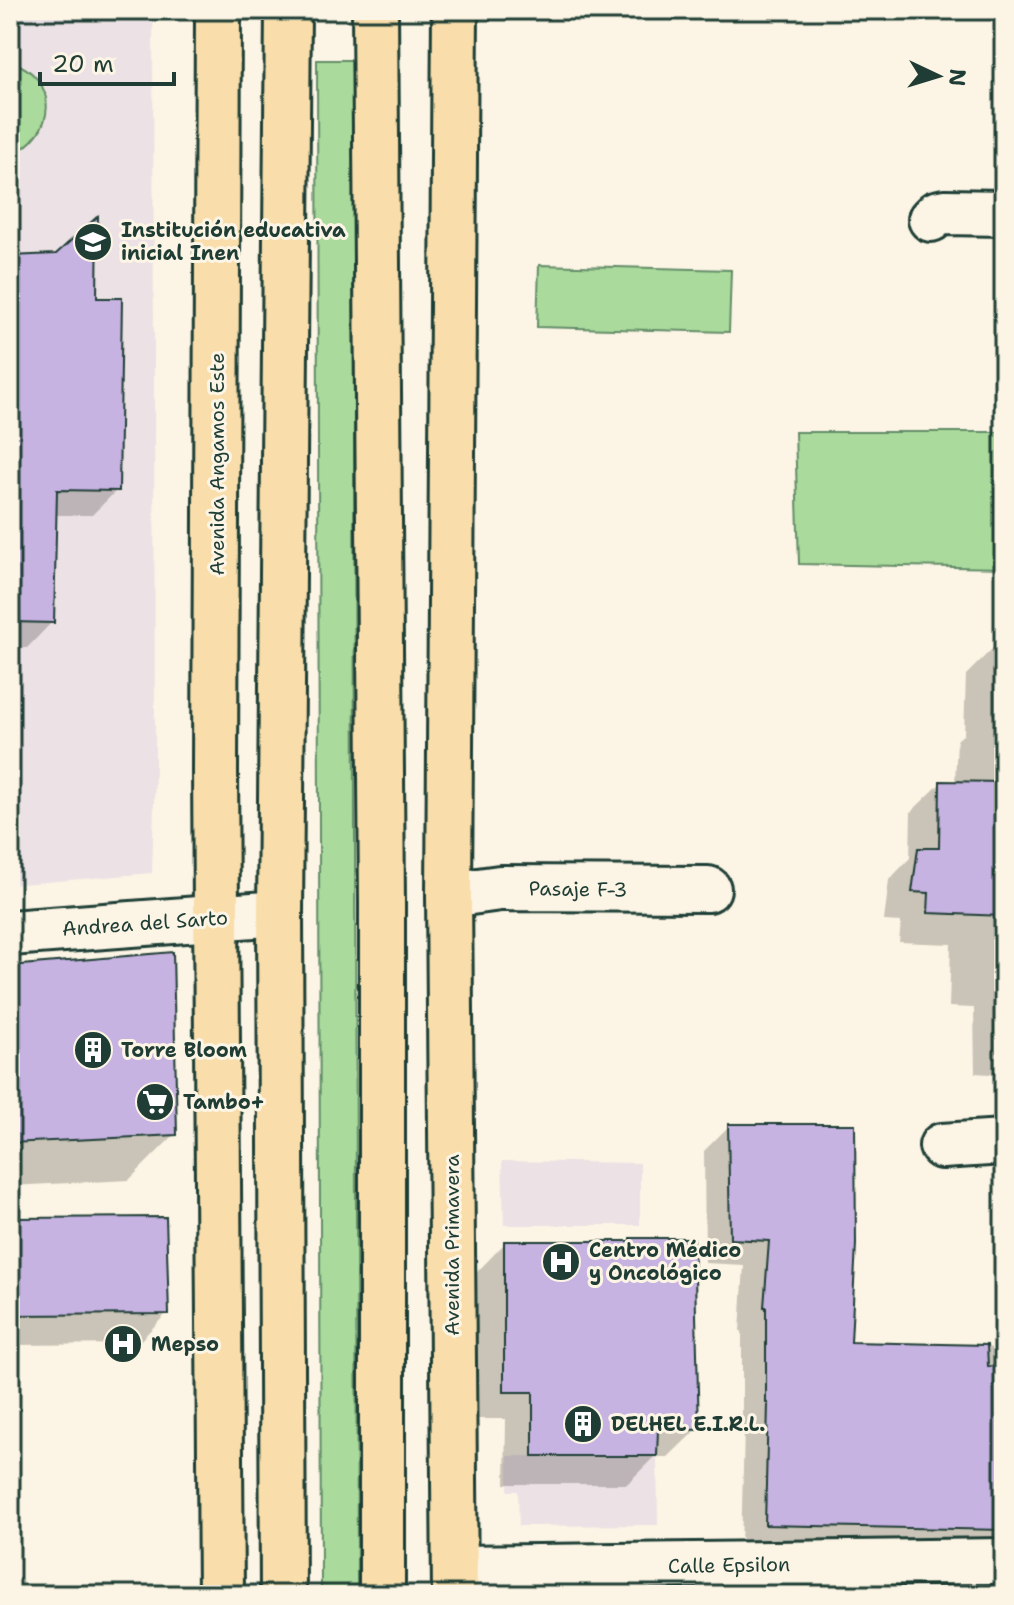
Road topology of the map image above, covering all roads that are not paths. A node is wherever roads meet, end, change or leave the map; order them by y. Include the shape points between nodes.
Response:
1 (218, 10) edge
2 (288, 10) edge
3 (375, 10) edge
4 (455, 10) edge
5 (1004, 213) edge
6 (931, 219) dead end
7 (708, 889) dead end
8 (449, 895) junction
9 (280, 913) junction
10 (217, 918) junction
11 (10, 933) edge
12 (1004, 1142) edge
13 (942, 1146) dead end
14 (1004, 1561) edge
15 (455, 1581) edge
16 (221, 1595) edge
17 (283, 1595) edge
18 (382, 1595) edge

1 - 10 main road, Avenida Angamos Este
2 - 9 main road
3 - 18 main road
4 - 8 main road
5 - 6 street via 945,212
7 - 8 street, Pasaje F-3 via 500,888
8 - 15 main road, Avenida Primavera
9 - 10 street, Andrea del Sarto
9 - 17 main road
10 - 11 street, Andrea del Sarto
10 - 16 main road
12 - 13 street
14 - 15 street, Calle Epsilon

